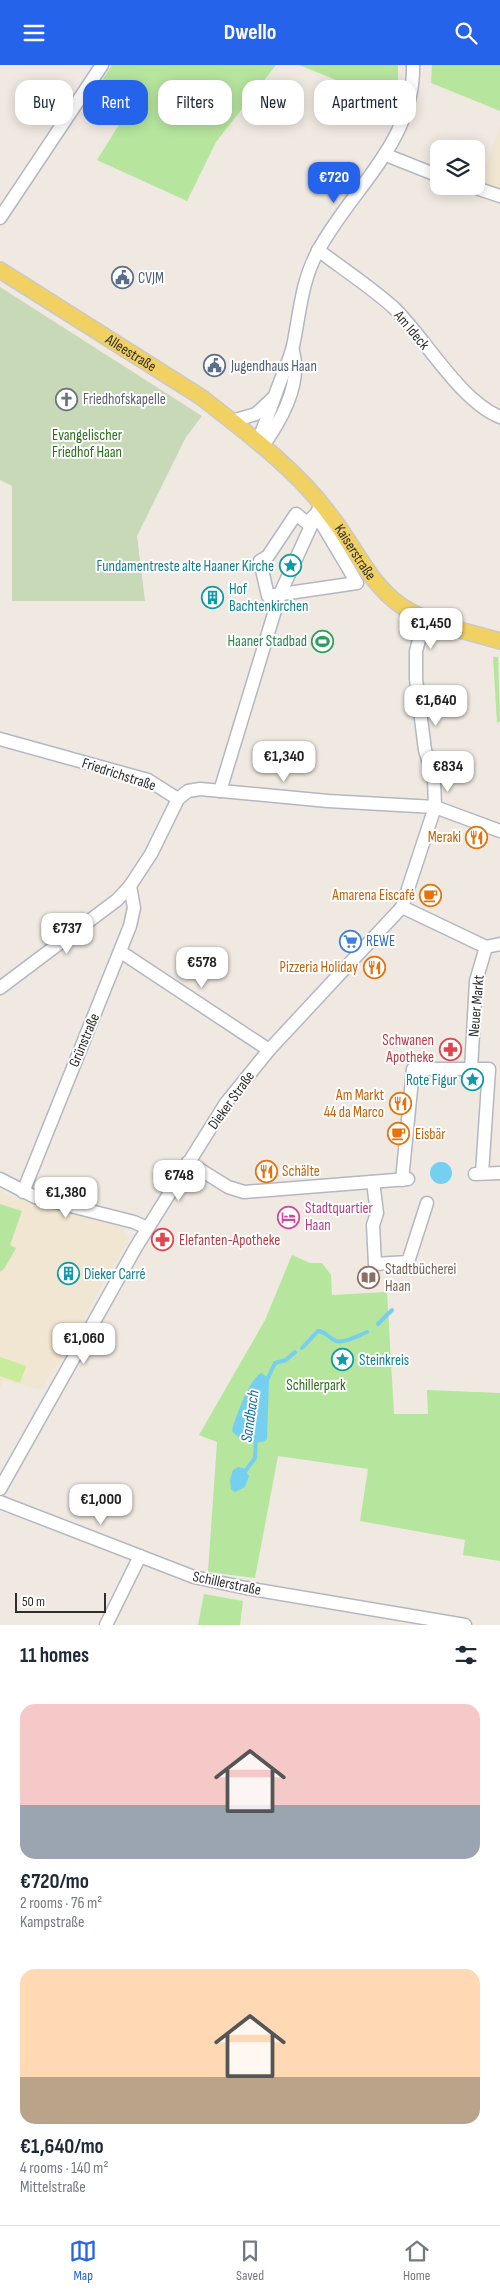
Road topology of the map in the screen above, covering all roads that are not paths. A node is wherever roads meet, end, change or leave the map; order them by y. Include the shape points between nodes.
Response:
1 (102, 65) edge
2 (413, 65) edge
3 (386, 155) junction
4 (430, 172) edge
5 (485, 190) edge
6 (498, 193) edge
7 (0, 218) edge
8 (318, 250) junction
9 (0, 270) edge
10 (292, 348) junction
11 (274, 397) junction
12 (500, 417) edge
13 (232, 421) junction
14 (260, 445) junction
15 (318, 509) junction
16 (280, 594) junction
17 (425, 618) junction
18 (500, 641) edge
19 (0, 739) edge
20 (220, 791) junction
21 (178, 799) junction
22 (435, 807) junction
23 (500, 831) edge
24 (130, 886) junction
25 (402, 907) junction
26 (500, 945) edge
27 (486, 947) junction
28 (121, 951) junction
29 (0, 988) edge
30 (268, 1050) junction
31 (471, 1069) junction
32 (188, 1162) junction
33 (500, 1173) edge
34 (0, 1179) edge
35 (373, 1182) junction
36 (24, 1192) junction
37 (427, 1203) dead end
38 (147, 1228) junction
39 (0, 1489) edge
40 (0, 1502) edge
41 (140, 1556) junction
42 (106, 1625) edge
43 (465, 1625) edge

1 - 7 street
2 - 3 street via 408,109
3 - 4 street
3 - 8 street
5 - 6 street
8 - 10 street via 302,289
8 - 12 street, Am Ideck via 394,308 446,370 482,405
9 - 13 main road, Alleestraße via 186,387
10 - 11 street
10 - 14 street via 296,362 286,408 275,429
11 - 13 street via 256,414
11 - 14 street
13 - 14 main road, Alleestraße
14 - 15 main road, Kaiserstraße
15 - 16 street
15 - 16 street via 307,523 296,514 268,556 260,561 268,596
15 - 16 street via 357,583
15 - 17 main road, Kaiserstraße via 378,585 400,605
16 - 20 street
17 - 18 main road, Kaiserstraße
17 - 22 street, Dieker Straße via 416,651 416,679 425,750 434,779
19 - 21 street, Friedrichstraße via 148,780
20 - 21 street via 188,791
20 - 22 street
21 - 24 street via 151,854
22 - 23 street
22 - 25 street, Dieker Straße
24 - 28 street, Grünstraße via 134,908
24 - 29 street via 117,900
25 - 27 street
25 - 30 street, Dieker Straße
26 - 27 street
27 - 31 street, Neuer Markt via 476,981
28 - 30 street
28 - 36 street, Grünstraße via 70,1071
30 - 32 street, Dieker Straße via 226,1103
31 - 33 street via 489,1069 478,1174
31 - 35 street via 413,1069 405,1179
32 - 35 street via 228,1187 244,1192
32 - 38 street, Dieker Straße
34 - 36 street
35 - 37 street via 378,1213 373,1225 375,1264 408,1262
36 - 38 street
38 - 39 street, Dieker Straße
40 - 41 street, Schillerstraße
41 - 42 street
41 - 43 street, Schillerstraße via 194,1577 220,1583

